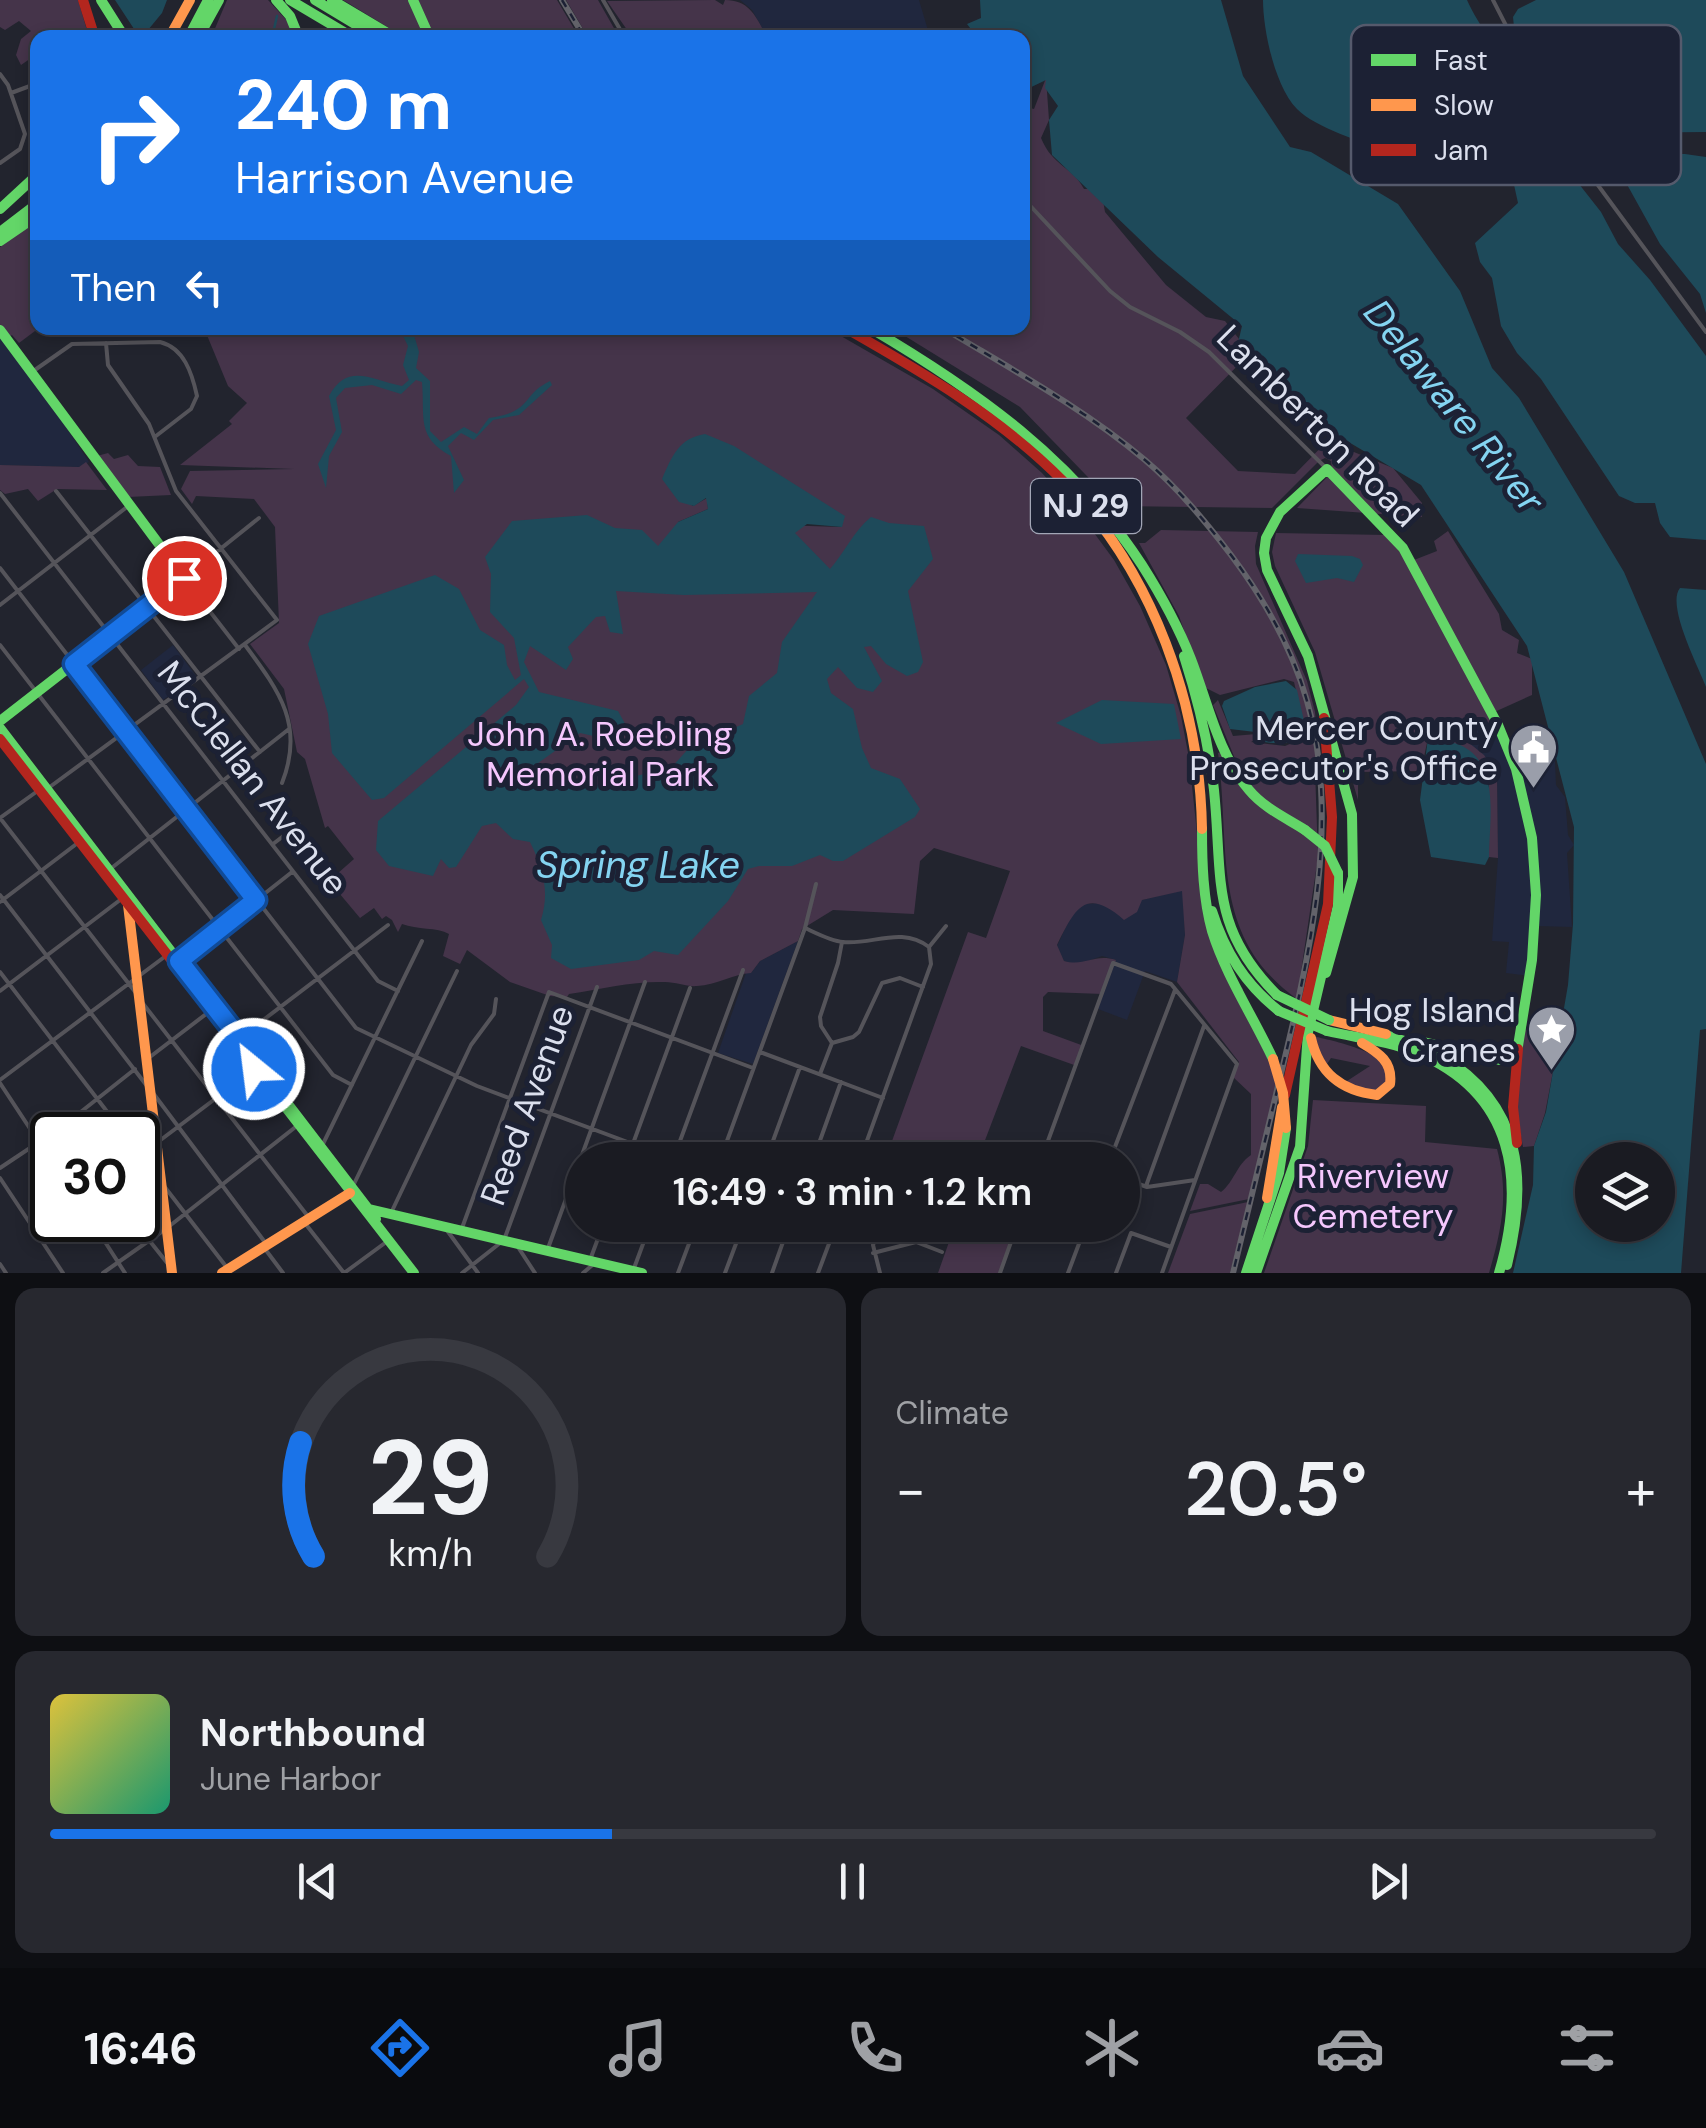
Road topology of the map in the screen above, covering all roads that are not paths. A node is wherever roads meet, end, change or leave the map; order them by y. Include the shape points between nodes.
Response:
1 (83, 0) edge
2 (101, 0) edge
3 (190, 0) edge
4 (208, 0) edge
5 (220, 0) edge
6 (276, 0) edge
7 (290, 0) edge
8 (314, 0) edge
9 (332, 0) edge
10 (413, 0) edge
11 (603, 0) edge
12 (1492, 0) edge
13 (1505, 25) edge
14 (92, 30) edge
15 (120, 30) edge
16 (173, 30) edge
17 (192, 30) edge
18 (203, 30) edge
19 (210, 30) edge
20 (297, 30) edge
21 (341, 30) edge
22 (365, 30) edge
23 (383, 30) edge
24 (427, 30) edge
25 (620, 30) edge
26 (0, 74) edge
27 (30, 87) edge
28 (12, 93) junction
29 (0, 162) edge
30 (30, 182) edge
31 (1597, 185) edge
32 (30, 188) edge
33 (1030, 206) edge
34 (30, 208) edge
35 (0, 210) edge
36 (30, 220) edge
37 (0, 232) edge
38 (0, 241) edge
39 (0, 330) edge
40 (1706, 332) edge
41 (857, 335) edge
42 (881, 335) edge
43 (106, 343) junction
44 (32, 372) junction
45 (156, 436) junction
46 (1327, 468) junction
47 (56, 491) dead end
48 (0, 493) edge
49 (127, 507) junction
50 (259, 518) dead end
51 (91, 535) junction
52 (220, 548) junction
53 (55, 563) junction
54 (1141, 563) junction
55 (0, 568) edge
56 (184, 578) junction
57 (18, 592) junction
58 (0, 606) edge
59 (146, 608) junction
60 (110, 634) junction
61 (0, 645) edge
62 (245, 645) junction
63 (238, 649) junction
64 (74, 664) junction
65 (201, 677) junction
66 (37, 693) junction
67 (1322, 702) junction
68 (163, 704) junction
69 (0, 725) edge
70 (289, 729) junction
71 (126, 731) junction
72 (0, 740) edge
73 (260, 752) junction
74 (88, 758) junction
75 (224, 781) junction
76 (282, 783) dead end
77 (43, 790) junction
78 (187, 810) junction
79 (0, 818) edge
80 (298, 824) dead end
81 (150, 839) junction
82 (79, 842) junction
83 (272, 844) junction
84 (1205, 848) junction
85 (109, 870) junction
86 (41, 871) junction
87 (294, 871) junction
88 (816, 884) dead end
89 (123, 894) junction
90 (1, 899) edge
91 (256, 900) junction
92 (388, 925) dead end
93 (946, 926) dead end
94 (85, 928) junction
95 (805, 928) junction
96 (220, 930) junction
97 (422, 941) dead end
98 (842, 942) junction
99 (929, 948) junction
100 (354, 950) junction
101 (46, 956) junction
102 (173, 961) junction
103 (743, 970) dead end
104 (457, 971) dead end
105 (0, 972) edge
106 (317, 979) junction
107 (133, 981) junction
108 (645, 982) dead end
109 (9, 984) junction
110 (597, 987) dead end
111 (923, 987) junction
112 (690, 988) dead end
113 (1175, 990) junction
114 (0, 991) edge
115 (398, 991) junction
116 (139, 998) junction
117 (496, 999) dead end
118 (590, 1007) junction
119 (280, 1008) junction
120 (90, 1012) junction
121 (210, 1012) junction
122 (1312, 1016) junction
123 (630, 1022) junction
124 (1205, 1024) junction
125 (1328, 1026) junction
126 (1383, 1034) junction
127 (376, 1038) junction
128 (672, 1038) junction
129 (1356, 1039) junction
130 (172, 1040) junction
131 (236, 1040) junction
132 (53, 1041) junction
133 (832, 1043) junction
134 (1518, 1046) junction
135 (760, 1052) junction
136 (712, 1053) junction
137 (415, 1056) junction
138 (146, 1060) junction
139 (257, 1067) junction
140 (800, 1067) junction
141 (754, 1068) junction
142 (134, 1070) junction
143 (820, 1074) junction
144 (456, 1076) junction
145 (0, 1082) edge
146 (841, 1082) junction
147 (352, 1085) junction
148 (150, 1089) junction
149 (97, 1098) junction
150 (216, 1098) junction
151 (510, 1098) junction
152 (882, 1098) junction
153 (80, 1112) edge
154 (108, 1112) edge
155 (153, 1112) edge
156 (550, 1114) junction
157 (298, 1125) junction
158 (178, 1126) junction
159 (30, 1128) edge
160 (592, 1129) junction
161 (160, 1139) edge
162 (628, 1142) edge
163 (634, 1142) edge
164 (680, 1142) edge
165 (727, 1142) edge
166 (773, 1142) edge
167 (819, 1142) edge
168 (866, 1142) edge
169 (1047, 1142) edge
170 (1117, 1142) edge
171 (322, 1146) junction
172 (30, 1148) edge
173 (260, 1154) junction
174 (0, 1168) edge
175 (160, 1173) edge
176 (1520, 1175) junction
177 (0, 1178) edge
178 (1195, 1180) junction
179 (161, 1181) junction
180 (223, 1183) junction
181 (1140, 1184) edge
182 (1146, 1186) junction
183 (352, 1190) junction
184 (367, 1209) junction
185 (185, 1212) junction
186 (391, 1213) junction
187 (307, 1220) junction
188 (1261, 1223) junction
189 (446, 1226) junction
190 (167, 1228) junction
191 (462, 1230) junction
192 (160, 1233) edge
193 (388, 1240) junction
194 (510, 1241) junction
195 (105, 1242) edge
196 (149, 1242) joint
197 (598, 1242) edge
198 (645, 1242) edge
199 (690, 1242) edge
200 (736, 1242) edge
201 (783, 1242) edge
202 (830, 1242) edge
203 (875, 1242) edge
204 (1011, 1242) edge
205 (1080, 1242) edge
206 (266, 1246) junction
207 (1171, 1248) junction
208 (547, 1251) junction
209 (942, 1252) dead end
210 (874, 1253) junction
211 (593, 1261) junction
212 (0, 1264) edge
213 (119, 1264) junction
214 (472, 1265) junction
215 (172, 1270) edge
216 (224, 1272) edge
217 (637, 1272) edge
218 (6, 1273) edge
219 (63, 1273) edge
220 (103, 1273) edge
221 (125, 1273) edge
222 (284, 1273) edge
223 (344, 1273) edge
224 (414, 1273) edge
225 (462, 1273) edge
226 (478, 1273) edge
227 (535, 1273) edge
228 (583, 1273) edge
229 (678, 1273) edge
230 (725, 1273) edge
231 (772, 1273) edge
232 (818, 1273) edge
233 (880, 1273) edge
234 (1000, 1273) edge
235 (1068, 1273) edge
236 (1116, 1273) edge
237 (1162, 1273) edge
238 (1246, 1273) edge
239 (1256, 1273) edge
240 (1502, 1273) edge

1 - 14 main road
2 - 15 main road
3 - 16 main road
4 - 17 main road
5 - 18 main road
5 - 19 main road
6 - 20 main road
7 - 21 main road
8 - 22 main road
9 - 23 main road
10 - 24 main road
11 - 25 street
12 - 13 street
26 - 28 street
27 - 28 street
28 - 29 street via 26,138
30 - 35 main road
31 - 40 street
32 - 35 main road
33 - 46 street, Lamberton Road via 1110,291 1209,352
34 - 37 main road
36 - 38 main road
39 - 44 main road
41 - 84 main road, NJ 29 via 1015,436 1111,539 1147,600 1182,693 1201,780
42 - 54 main road, NJ 29 via 986,399 1043,444 1090,492
43 - 44 street via 72,344
43 - 45 street via 111,371
43 - 45 street via 160,342 183,356 196,400
44 - 49 main road
45 - 52 street via 173,486
46 - 67 main road via 1277,515 1263,548
46 - 134 main road, Lamberton Road via 1405,550 1516,770 1531,830 1536,895
47 - 51 street
48 - 53 street, McClellan Avenue
49 - 51 street
49 - 56 main road
50 - 52 street
51 - 53 street
51 - 59 street
52 - 56 street
52 - 62 street via 277,620
53 - 57 street
53 - 60 street, McClellan Avenue
54 - 122 main road, bridge via 1182,637 1240,778 1264,804 1325,846 1338,873 1340,893
54 - 125 main road, NJ 29, bridge via 1180,645 1204,724 1228,930 1248,967 1277,995
55 - 57 street
56 - 59 main road
56 - 63 street
57 - 58 street
57 - 64 street
59 - 60 main road
59 - 65 street
60 - 64 main road
60 - 68 street, McClellan Avenue
61 - 66 street
62 - 63 street
62 - 70 street via 277,687
63 - 65 street
64 - 66 main road
64 - 71 street
65 - 68 street
65 - 73 street
66 - 69 main road
66 - 74 street
67 - 122 main road via 1355,848 1348,903
67 - 188 main road via 1332,817 1328,904
68 - 71 street
68 - 75 street, McClellan Avenue
69 - 77 main road
70 - 73 street
70 - 76 street via 292,755
71 - 74 street
71 - 78 street
72 - 77 main road
73 - 75 street
74 - 77 street
74 - 81 street
75 - 78 street
75 - 83 street, McClellan Avenue
77 - 79 street
77 - 82 main road
77 - 85 main road
78 - 81 street
78 - 91 street
79 - 86 street
80 - 83 street
81 - 85 street
81 - 96 street
82 - 86 street
82 - 89 main road
83 - 87 street, McClellan Avenue
84 - 125 main road, NJ 29, bridge via 1222,942 1250,986 1280,1011
84 - 188 main road, bridge via 1205,898 1214,936 1283,1093 1279,1173
85 - 89 main road
86 - 90 street
86 - 94 street
87 - 91 street
87 - 100 street, McClellan Avenue
88 - 95 street
89 - 94 street
89 - 102 main road
89 - 107 main road
90 - 101 street
91 - 96 street
91 - 106 street
92 - 100 street
93 - 99 street
94 - 101 street
94 - 107 street
95 - 98 street
95 - 135 street
96 - 102 street
96 - 119 street
97 - 115 street
98 - 99 street via 900,936
98 - 133 street via 820,1017
99 - 111 street
100 - 106 street
100 - 115 street, McClellan Avenue via 378,981
101 - 109 street
101 - 120 street
102 - 107 street
102 - 121 main road
102 - 131 main road
103 - 136 street
104 - 137 street
105 - 109 street
106 - 119 street
106 - 127 street via 356,1028
107 - 116 main road
107 - 120 street
108 - 123 street
109 - 114 street
109 - 132 street
110 - 118 street, Reed Avenue
111 - 133 street via 900,978 882,982 859,1032
111 - 152 street
112 - 128 street
113 - 124 street
113 - 169 street via 1113,963
113 - 170 street
115 - 127 street
116 - 130 street
116 - 138 main road
117 - 144 street via 491,1020
118 - 123 street
118 - 151 street via 549,992
118 - 156 street, Reed Avenue
119 - 131 street
119 - 147 street via 333,1075
120 - 132 street
120 - 142 street
121 - 130 street
121 - 131 main road
122 - 129 main road via 1314,1055 1329,1076 1352,1091 1380,1094 1392,1079 1390,1066
122 - 239 main road via 1300,1147
123 - 128 street
123 - 160 street
124 - 178 street via 1237,1064
124 - 182 street
125 - 126 main road, NJ 29
125 - 129 main road, NJ 29
126 - 134 main road via 1499,1060 1510,1059
126 - 176 main road, NJ 29 via 1435,1052 1477,1084 1503,1120
127 - 137 street
127 - 147 street
128 - 136 street
128 - 163 street
129 - 240 main road, NJ 29 via 1444,1067 1492,1116 1514,1187
130 - 138 street
130 - 150 street
131 - 139 main road
132 - 145 street
132 - 149 street
133 - 143 street
134 - 176 main road, Lamberton Road via 1513,1117
135 - 140 street
135 - 141 street
136 - 141 street
136 - 164 street
137 - 144 street
137 - 183 street
138 - 148 main road
139 - 150 street
139 - 157 main road
139 - 171 main road
140 - 143 street
140 - 166 street
141 - 165 street
142 - 148 street
142 - 149 street
143 - 146 street
144 - 151 street
144 - 186 street
145 - 159 street
146 - 152 street
146 - 167 street
147 - 171 street
148 - 155 main road
148 - 158 street
149 - 153 street
149 - 154 street
150 - 158 street
150 - 173 street
151 - 156 street
151 - 191 street
152 - 168 street
156 - 160 street
156 - 194 street, Reed Avenue
157 - 173 street
157 - 183 main road
158 - 161 street
158 - 180 street
160 - 162 street
160 - 208 street
171 - 183 main road
172 - 174 street
173 - 180 street
173 - 187 street
175 - 179 main road
176 - 240 main road, NJ 29 via 1520,1218
177 - 219 street
178 - 182 street
178 - 207 street
179 - 185 street
179 - 190 main road
180 - 185 street
180 - 206 street
181 - 182 street
183 - 184 main road
183 - 187 main road
184 - 186 main road
184 - 193 main road
185 - 190 street
185 - 216 street
186 - 189 main road
187 - 206 main road
187 - 223 street
188 - 238 main road
189 - 191 main road
189 - 214 street
190 - 192 street
190 - 215 main road
191 - 194 main road
193 - 223 street
193 - 224 main road
194 - 208 main road
194 - 214 street
194 - 227 street
195 - 213 street
196 - 213 street
196 - 215 street
197 - 211 street
198 - 217 street
199 - 229 street
200 - 230 street
201 - 231 street
202 - 232 street
203 - 210 street
204 - 234 street
205 - 235 street
206 - 216 main road
206 - 222 street
207 - 236 street via 1131,1233
207 - 237 street
208 - 211 main road
209 - 210 street via 916,1242
210 - 233 street
211 - 217 main road
211 - 228 street
212 - 218 street
213 - 220 street
213 - 221 street
214 - 225 street
214 - 226 street

